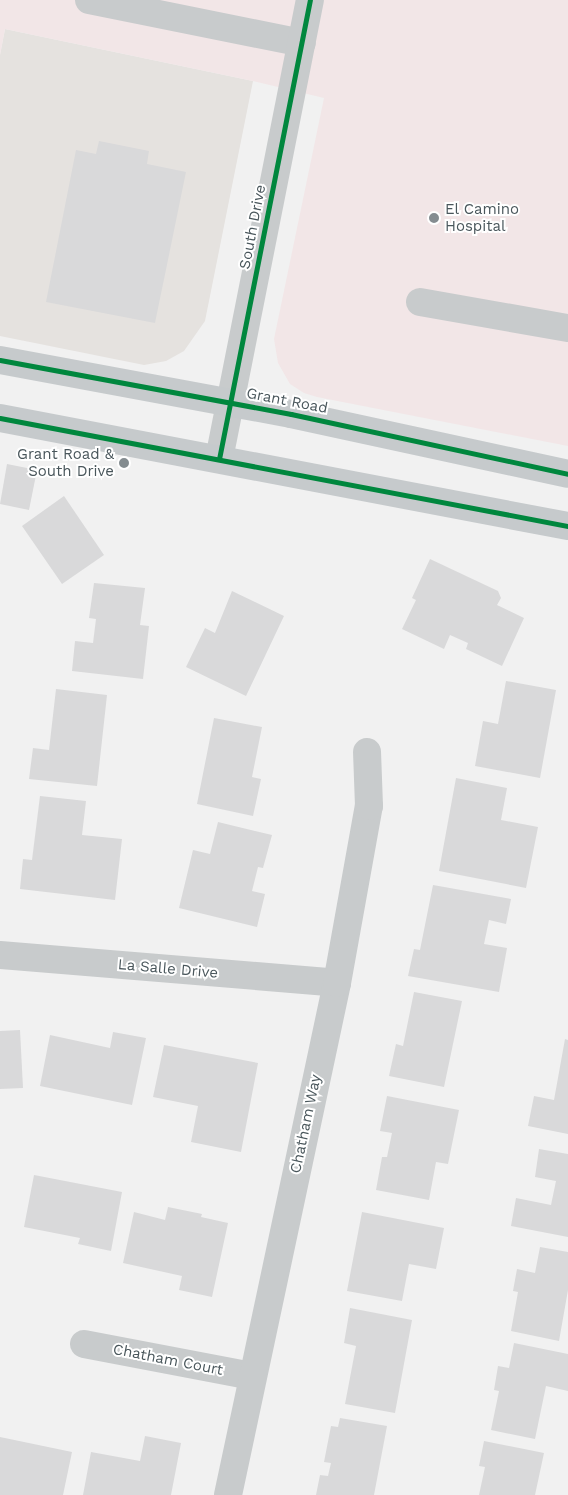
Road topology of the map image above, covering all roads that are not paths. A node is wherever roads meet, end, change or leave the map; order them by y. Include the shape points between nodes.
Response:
1 (89, 0) edge
2 (310, 0) edge
3 (302, 43) junction
4 (420, 302) dead end
5 (568, 328) edge
6 (0, 360) edge
7 (231, 403) junction
8 (0, 418) edge
9 (219, 459) junction
10 (568, 474) edge
11 (568, 526) edge
12 (367, 752) dead end
13 (0, 955) edge
14 (337, 983) junction
15 (84, 1344) dead end
16 (252, 1376) junction
17 (228, 1495) edge

1 - 3 street
2 - 3 street, South Drive
3 - 7 street, South Drive
4 - 5 street
6 - 7 main road, Grant Road
7 - 9 street, South Drive
7 - 10 main road, Grant Road
8 - 9 main road
9 - 11 main road
12 - 14 street, Chatham Way via 370,806
13 - 14 street, La Salle Drive
14 - 16 street, Chatham Way
15 - 16 street, Chatham Court
16 - 17 street, Chatham Way

